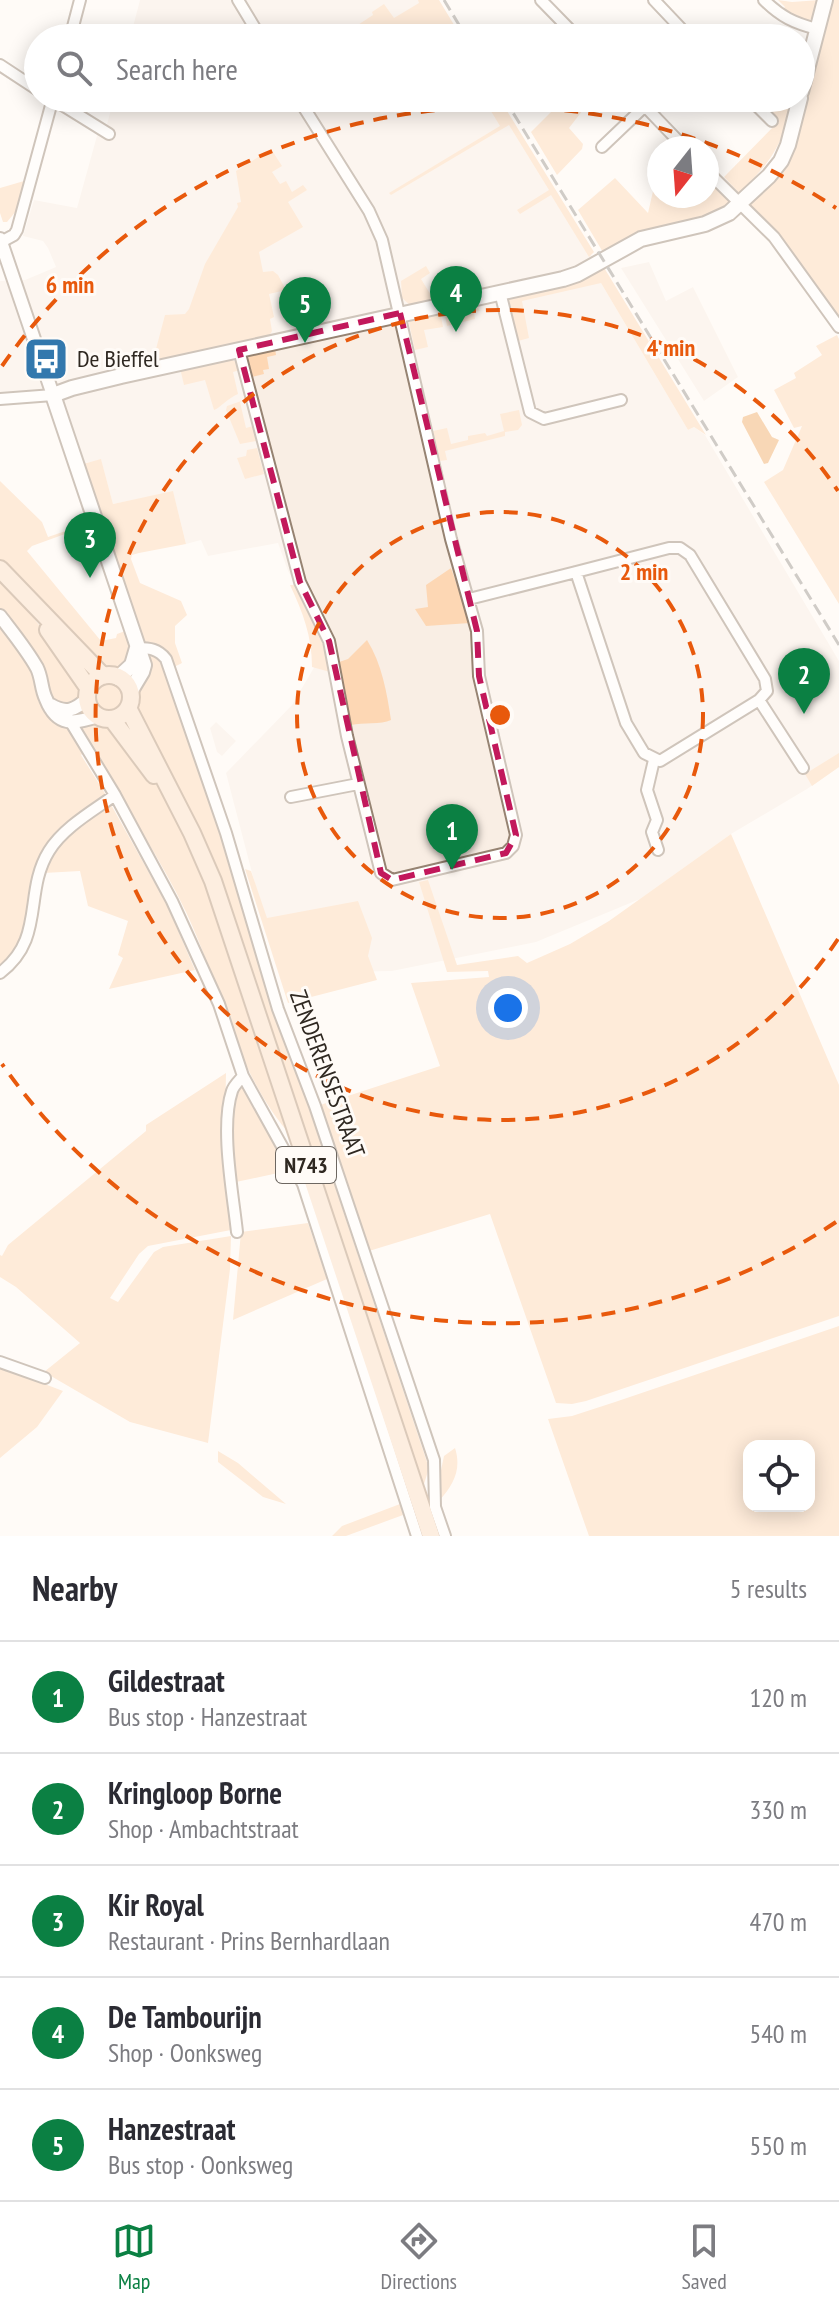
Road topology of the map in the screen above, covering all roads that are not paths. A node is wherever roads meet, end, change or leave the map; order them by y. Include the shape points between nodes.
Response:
1 (80, 0) edge
2 (238, 0) edge
3 (541, 0) edge
4 (654, 0) edge
5 (764, 0) edge
6 (825, 0) edge
7 (74, 24) edge
8 (253, 24) edge
9 (564, 24) edge
10 (677, 24) edge
11 (798, 24) edge
12 (817, 29) joint
13 (815, 37) edge
14 (0, 65) edge
15 (24, 81) edge
16 (48, 112) edge
17 (74, 112) edge
18 (307, 112) edge
19 (635, 112) edge
20 (651, 112) edge
21 (763, 112) edge
22 (796, 112) edge
23 (772, 121) dead end
24 (109, 134) dead end
25 (674, 136) edge
26 (602, 147) dead end
27 (719, 184) edge
28 (738, 204) junction
29 (0, 241) edge
30 (500, 292) junction
31 (400, 313) junction
32 (839, 327) edge
33 (239, 350) junction
34 (53, 395) junction
35 (0, 399) edge
36 (621, 400) dead end
37 (0, 569) edge
38 (576, 572) junction
39 (19, 590) junction
40 (469, 599) junction
41 (0, 616) edge
42 (137, 648) junction
43 (110, 677) junction
44 (88, 694) junction
45 (129, 700) junction
46 (759, 700) junction
47 (68, 716) junction
48 (105, 718) junction
49 (654, 760) junction
50 (803, 768) dead end
51 (358, 784) junction
52 (115, 795) junction
53 (291, 797) dead end
54 (173, 798) junction
55 (658, 850) dead end
56 (0, 973) edge
57 (243, 1076) junction
58 (237, 1232) dead end
59 (0, 1362) edge
60 (45, 1378) dead end
61 (417, 1536) edge
62 (431, 1536) edge
63 (445, 1536) edge

1 - 7 street
2 - 8 street
3 - 9 street
4 - 10 street
5 - 11 street
6 - 12 main road
12 - 13 main road
14 - 15 street
16 - 29 street via 17,230
17 - 24 street
18 - 31 street via 369,211 382,240
19 - 26 street
20 - 25 street
21 - 23 street
22 - 28 main road via 781,161
27 - 28 street
28 - 30 main road via 717,220 629,244 578,274
28 - 32 street via 774,237
29 - 34 street
30 - 31 main road
30 - 36 street via 530,412 544,419
31 - 33 main road
31 - 40 street
33 - 34 main road
33 - 51 street via 300,582 329,641
34 - 35 street
34 - 42 main road
37 - 39 main road, N743
38 - 40 street
38 - 46 street via 669,548 685,551 765,679 767,691
38 - 49 street via 626,723
39 - 43 main road, N743
39 - 44 main road, N743
40 - 51 street via 479,676 516,835 513,846 506,853 395,879 381,873
41 - 47 street via 34,664 48,704 55,714
42 - 43 main road via 132,665
42 - 45 main road via 144,665
42 - 63 street, ZENDERENSESTRAAT via 160,652 176,687 278,1009 434,1460 433,1493
43 - 44 main road
43 - 45 main road, N743 via 123,681
44 - 47 street
44 - 48 main road, N743 via 92,711
45 - 48 main road
45 - 54 main road, ZENDERENSESTRAAT / N743
46 - 49 street via 665,759
46 - 50 street
47 - 48 street
47 - 52 street
48 - 54 main road, ZENDERENSESTRAAT / N743
49 - 55 street via 647,790 657,820 652,832
51 - 53 street
52 - 56 street via 50,849 39,875 24,948
52 - 57 street via 202,963
54 - 62 main road, ZENDERENSESTRAAT / N743 via 213,881
57 - 58 street via 232,1090 229,1114
57 - 61 street via 303,1184
59 - 60 street

